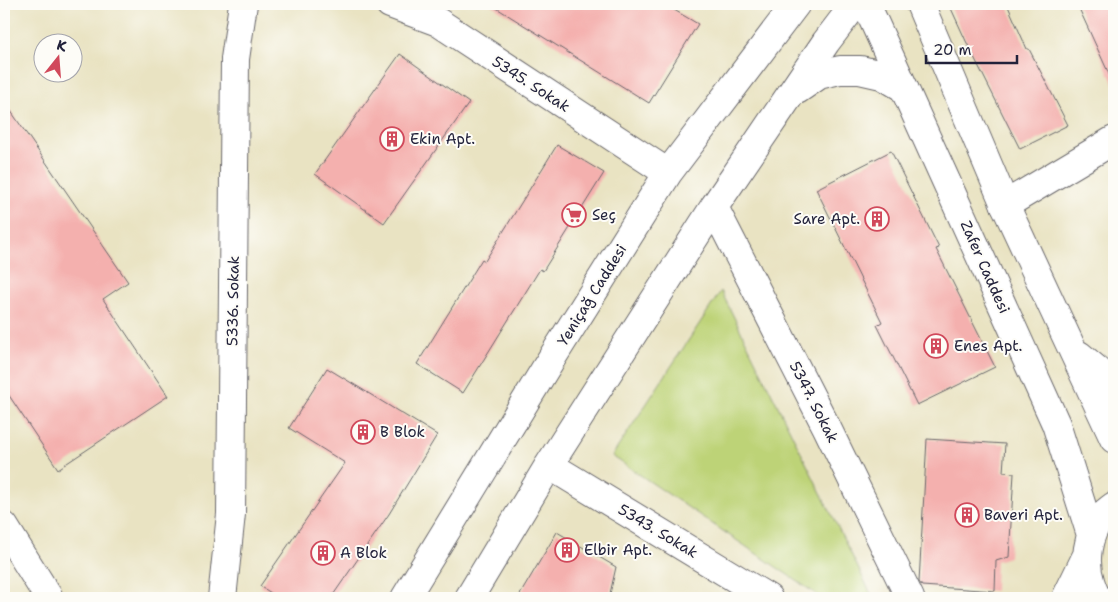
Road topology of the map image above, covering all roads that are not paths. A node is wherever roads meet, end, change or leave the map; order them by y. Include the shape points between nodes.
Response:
1 (243, 4) edge
2 (390, 4) edge
3 (796, 4) edge
4 (855, 4) edge
5 (866, 4) edge
6 (920, 4) edge
7 (904, 88) junction
8 (790, 96) junction
9 (1114, 140) edge
10 (668, 173) junction
11 (1005, 205) junction
12 (714, 207) junction
13 (1073, 350) junction
14 (1114, 384) edge
15 (1114, 439) edge
16 (549, 465) junction
17 (1114, 506) edge
18 (4, 526) edge
19 (1089, 545) junction
20 (50, 598) edge
21 (222, 598) edge
22 (405, 598) edge
23 (469, 598) edge
24 (768, 598) edge
25 (910, 598) edge
26 (1066, 598) edge
27 (1098, 598) edge

1 - 21 street, 5336. Sokak via 235,59 231,514
2 - 10 street, 5345. Sokak via 438,22
3 - 10 street, Yeniçağ Caddesi
4 - 8 street
5 - 7 street, Zafer Caddesi
6 - 11 street
7 - 8 street via 882,75 840,70 819,75
7 - 19 street, Zafer Caddesi via 1056,424
8 - 12 street
9 - 11 street
10 - 22 street, Yeniçağ Caddesi
11 - 13 street
12 - 16 street
12 - 25 street, 5347. Sokak
13 - 14 street
13 - 15 street
16 - 23 street
16 - 24 street, 5343. Sokak
17 - 19 street via 1102,516
18 - 20 street
19 - 26 street
19 - 27 street, Zafer Caddesi via 1088,576

